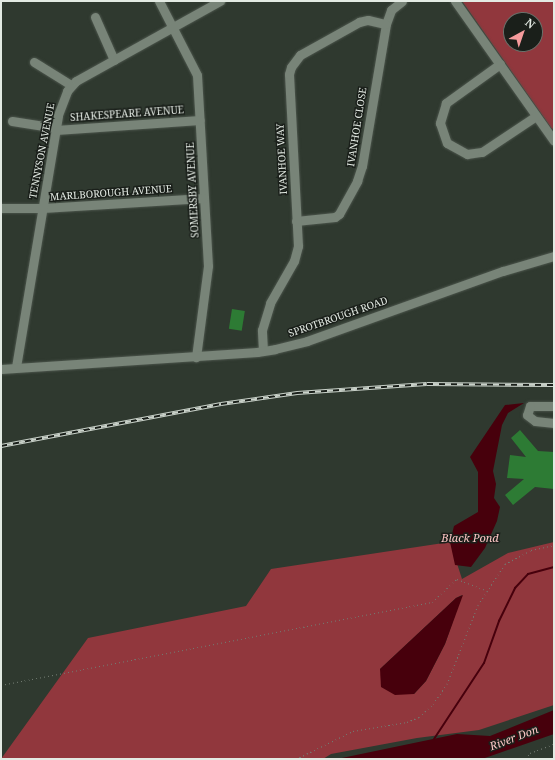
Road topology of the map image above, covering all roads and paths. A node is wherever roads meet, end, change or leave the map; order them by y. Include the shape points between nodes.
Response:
1 (159, 1) edge
2 (220, 1) edge
3 (402, 1) edge
4 (455, 1) edge
5 (96, 17) dead end
6 (386, 24) junction
7 (173, 27) junction
8 (114, 60) junction
9 (34, 62) dead end
10 (500, 64) junction
11 (71, 85) junction
12 (536, 116) junction
13 (200, 120) junction
14 (12, 121) dead end
15 (56, 129) junction
16 (554, 141) edge
17 (204, 198) junction
18 (1, 208) edge
19 (43, 208) junction
20 (296, 221) junction
21 (554, 256) edge
22 (263, 351) junction
23 (196, 357) junction
24 (16, 367) junction
25 (1, 368) edge
26 (554, 406) edge
27 (554, 423) edge
28 (554, 545) edge
29 (486, 590) junction
30 (1, 685) edge
31 (554, 744) edge
32 (296, 759) edge
33 (526, 759) edge

1 - 7 street, SOMERSBY AVENUE
2 - 7 street
3 - 6 street, IVANHOE CLOSE via 391,10
4 - 10 street
5 - 8 street
6 - 20 street, IVANHOE CLOSE via 362,166 357,181 335,217
6 - 20 street, IVANHOE WAY via 368,20 359,22 300,56 291,66 289,74
7 - 8 street
7 - 13 street, SOMERSBY AVENUE via 197,75
8 - 11 street
9 - 11 street
10 - 12 street
10 - 12 street via 446,103 440,123 447,144 467,154 482,152
11 - 15 street, TENNYSON AVENUE via 60,107
12 - 16 street
13 - 15 street, SHAKESPEARE AVENUE
13 - 17 street, SOMERSBY AVENUE
14 - 15 street, SHAKESPEARE AVENUE
15 - 19 street, TENNYSON AVENUE
17 - 19 street, MARLBOROUGH AVENUE
17 - 23 street, SOMERSBY AVENUE via 208,266
18 - 19 street, MARLBOROUGH AVENUE
19 - 24 street, TENNYSON AVENUE
20 - 22 street, IVANHOE WAY via 296,254 270,303 262,330
21 - 22 street, SPROTBROUGH ROAD via 503,271 307,341
22 - 23 street, SPROTBROUGH ROAD
23 - 24 street, SPROTBROUGH ROAD
24 - 25 street, SPROTBROUGH ROAD
26 - 27 street via 530,406 527,416 535,421
28 - 29 path via 531,550 505,564
29 - 30 path via 457,579 432,602
29 - 32 path via 447,684 433,704 419,717 407,722 354,731
31 - 33 path via 530,753

